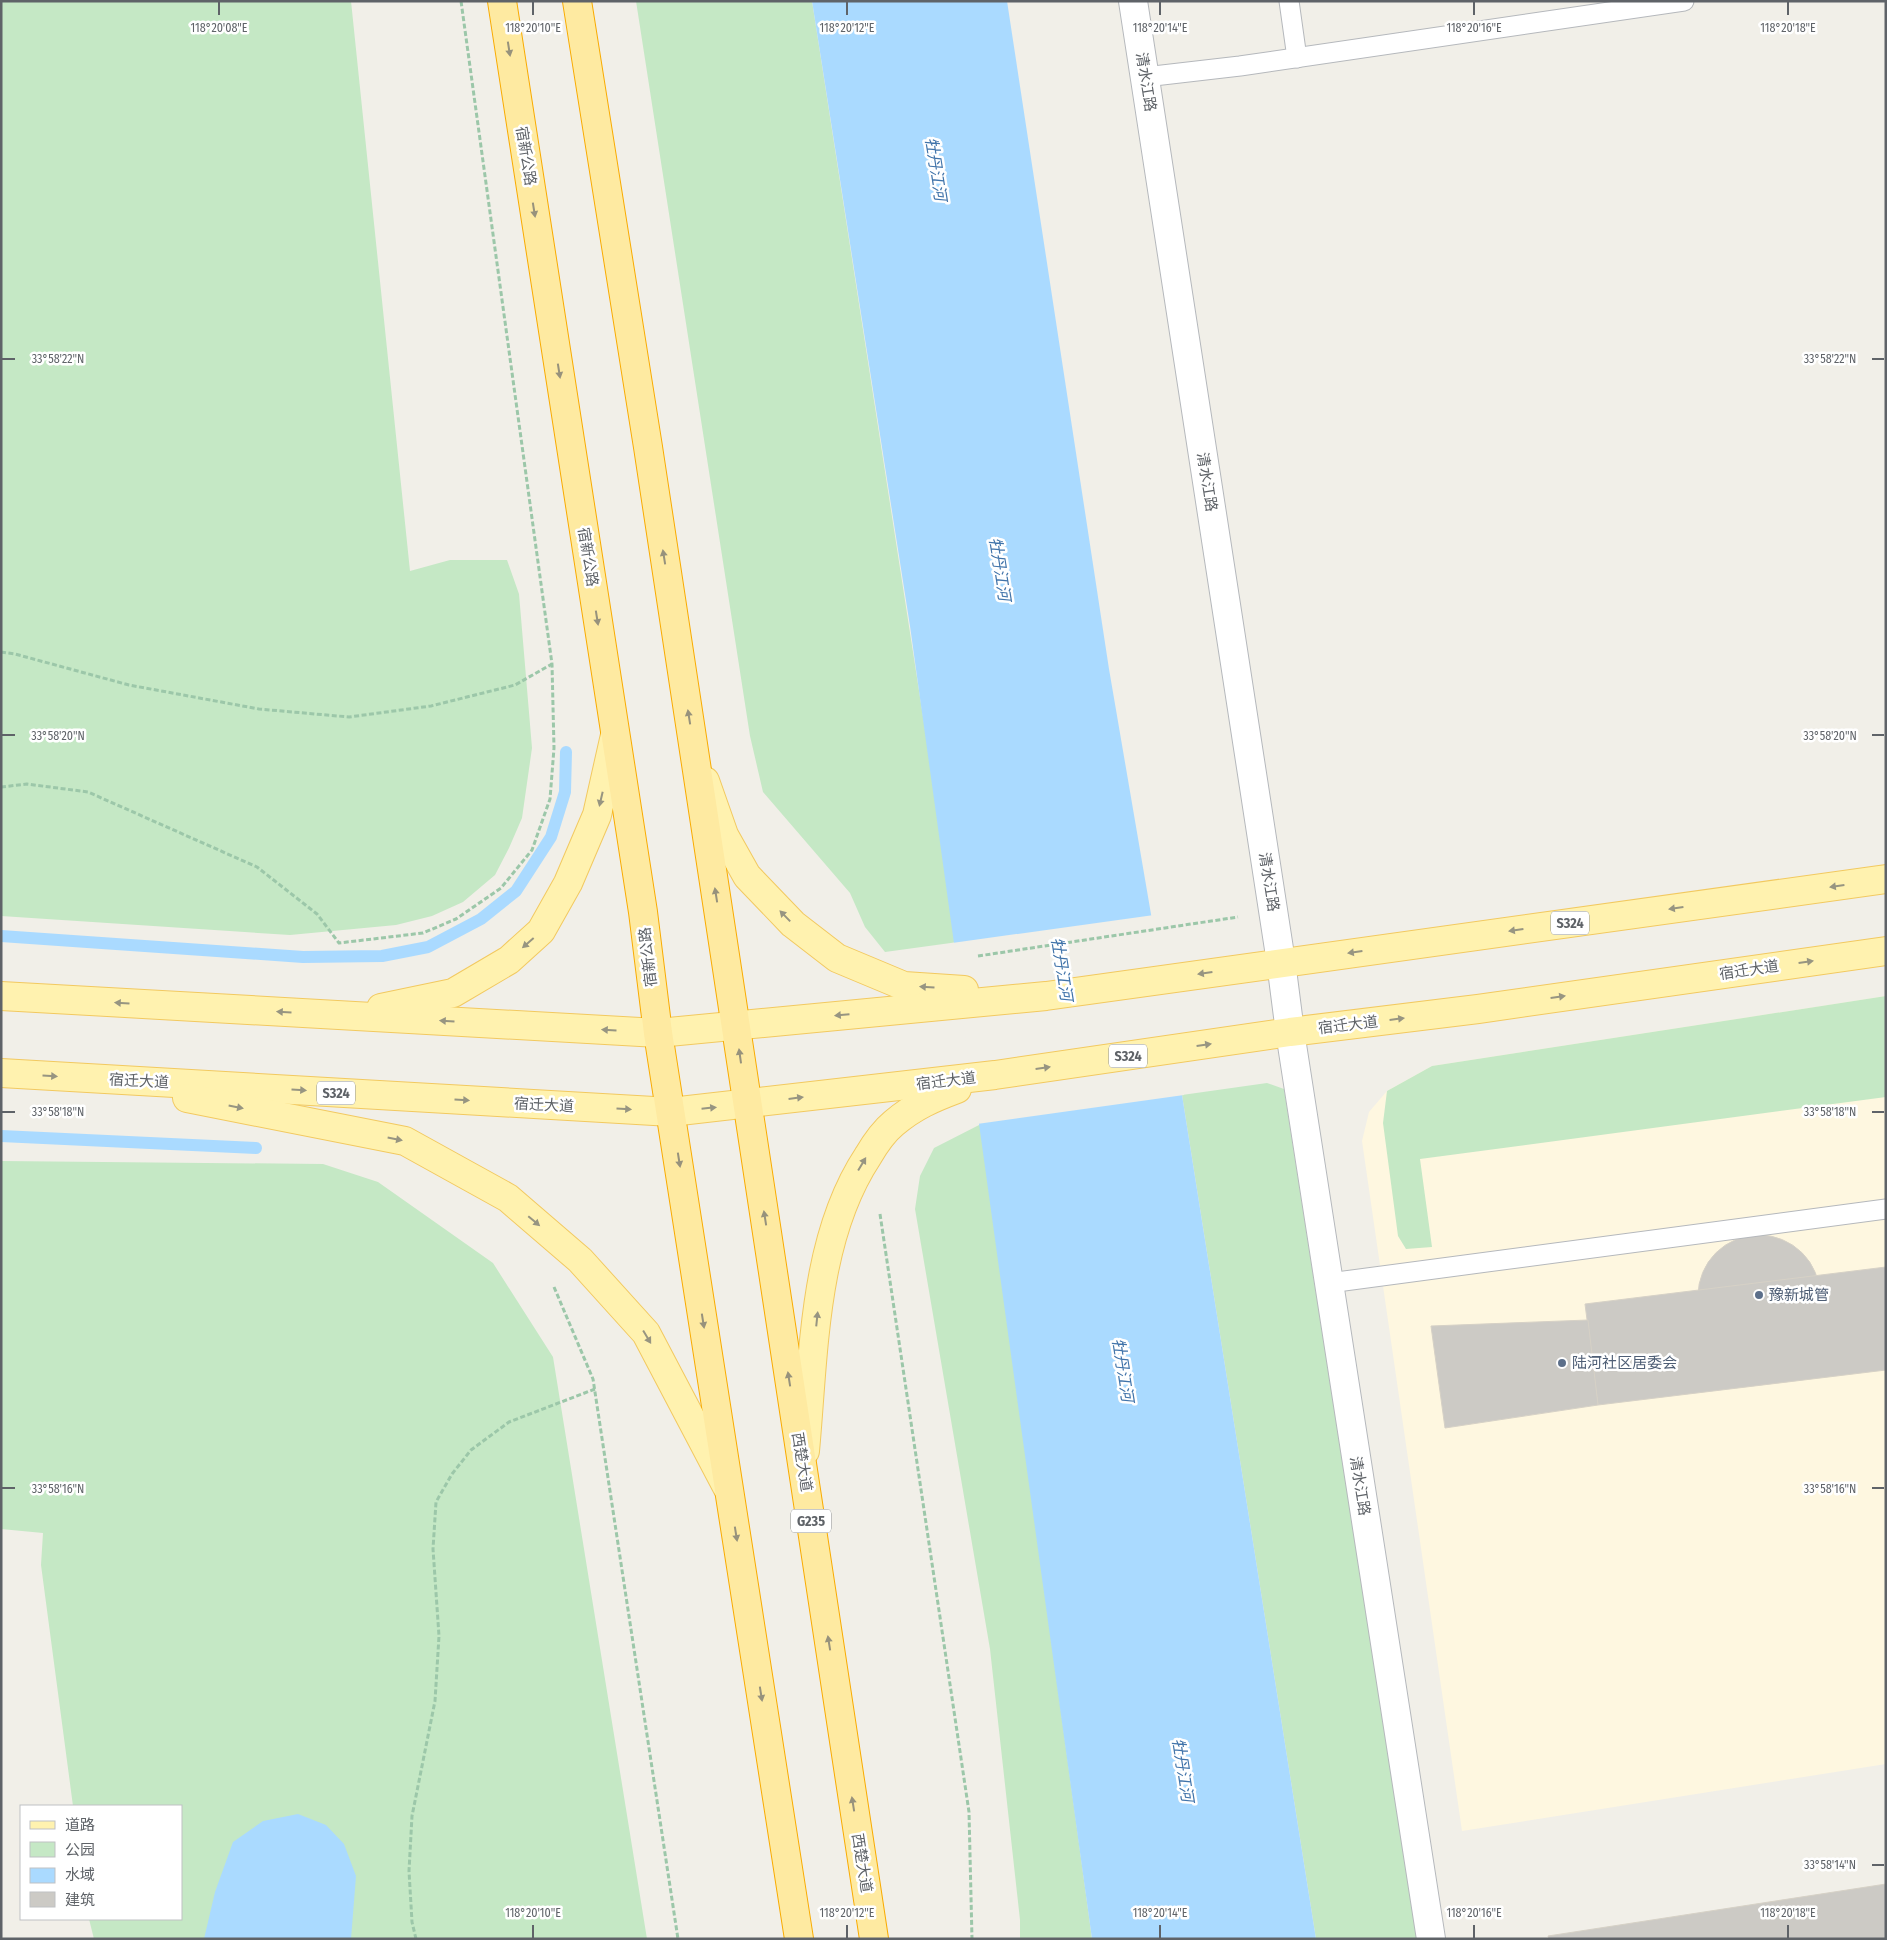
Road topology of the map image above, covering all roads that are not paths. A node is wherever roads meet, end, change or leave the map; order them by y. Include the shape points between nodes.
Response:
1 (502, 1) edge
2 (577, 1) edge
3 (1133, 1) edge
4 (1289, 1) edge
5 (1684, 1) edge
6 (1297, 58) junction
7 (1145, 77) junction
8 (615, 735) junction
9 (693, 744) junction
10 (1886, 879) edge
11 (1886, 951) edge
12 (1281, 962) junction
13 (1, 996) edge
14 (1046, 996) junction
15 (344, 1015) junction
16 (736, 1024) junction
17 (1290, 1032) junction
18 (658, 1033) junction
19 (1, 1073) edge
20 (995, 1075) junction
21 (85, 1078) junction
22 (747, 1104) junction
23 (671, 1112) junction
24 (1886, 1209) edge
25 (1329, 1283) junction
26 (803, 1472) junction
27 (730, 1492) junction
28 (799, 1939) edge
29 (874, 1939) edge
30 (1431, 1939) edge

1 -> 8 highway, 宿新公路
9 -> 2 highway
3 - 7 street, 清水江路
4 - 6 lane
5 - 6 lane
6 - 7 lane
7 - 12 street, 清水江路
8 -> 15 main road via 597,815 568,883 541,931 509,960 453,993
8 - 18 highway, 宿新公路
14 -> 9 main road via 904,986 837,958 793,924 747,876 724,835
16 -> 9 highway
10 -> 12 main road, S324
17 -> 11 main road, 宿迁大道 / S324 via 1478,1009
12 -> 14 main road, S324
12 - 17 street, 清水江路
15 -> 13 main road, S324
14 -> 16 main road, S324
18 -> 15 main road, S324
16 - 18 main road, S324
22 -> 16 highway
20 -> 17 main road, 宿迁大道 / S324
17 - 25 street, 清水江路
18 - 23 highway, 宿新公路
19 -> 21 main road, 宿迁大道 / S324
22 -> 20 main road, 宿迁大道 / S324
26 -> 20 main road via 820,1292 843,1202 878,1139 892,1124 923,1102
21 -> 23 main road, 宿迁大道 / S324
21 -> 27 main road via 405,1141 508,1198 580,1260 646,1332
23 -> 22 main road, 宿迁大道 / S324
26 -> 22 highway, 西楚大道 / G235
23 -> 27 highway
24 - 25 lane
25 - 30 street, 清水江路
29 -> 26 highway, 西楚大道 / G235
27 -> 28 highway

